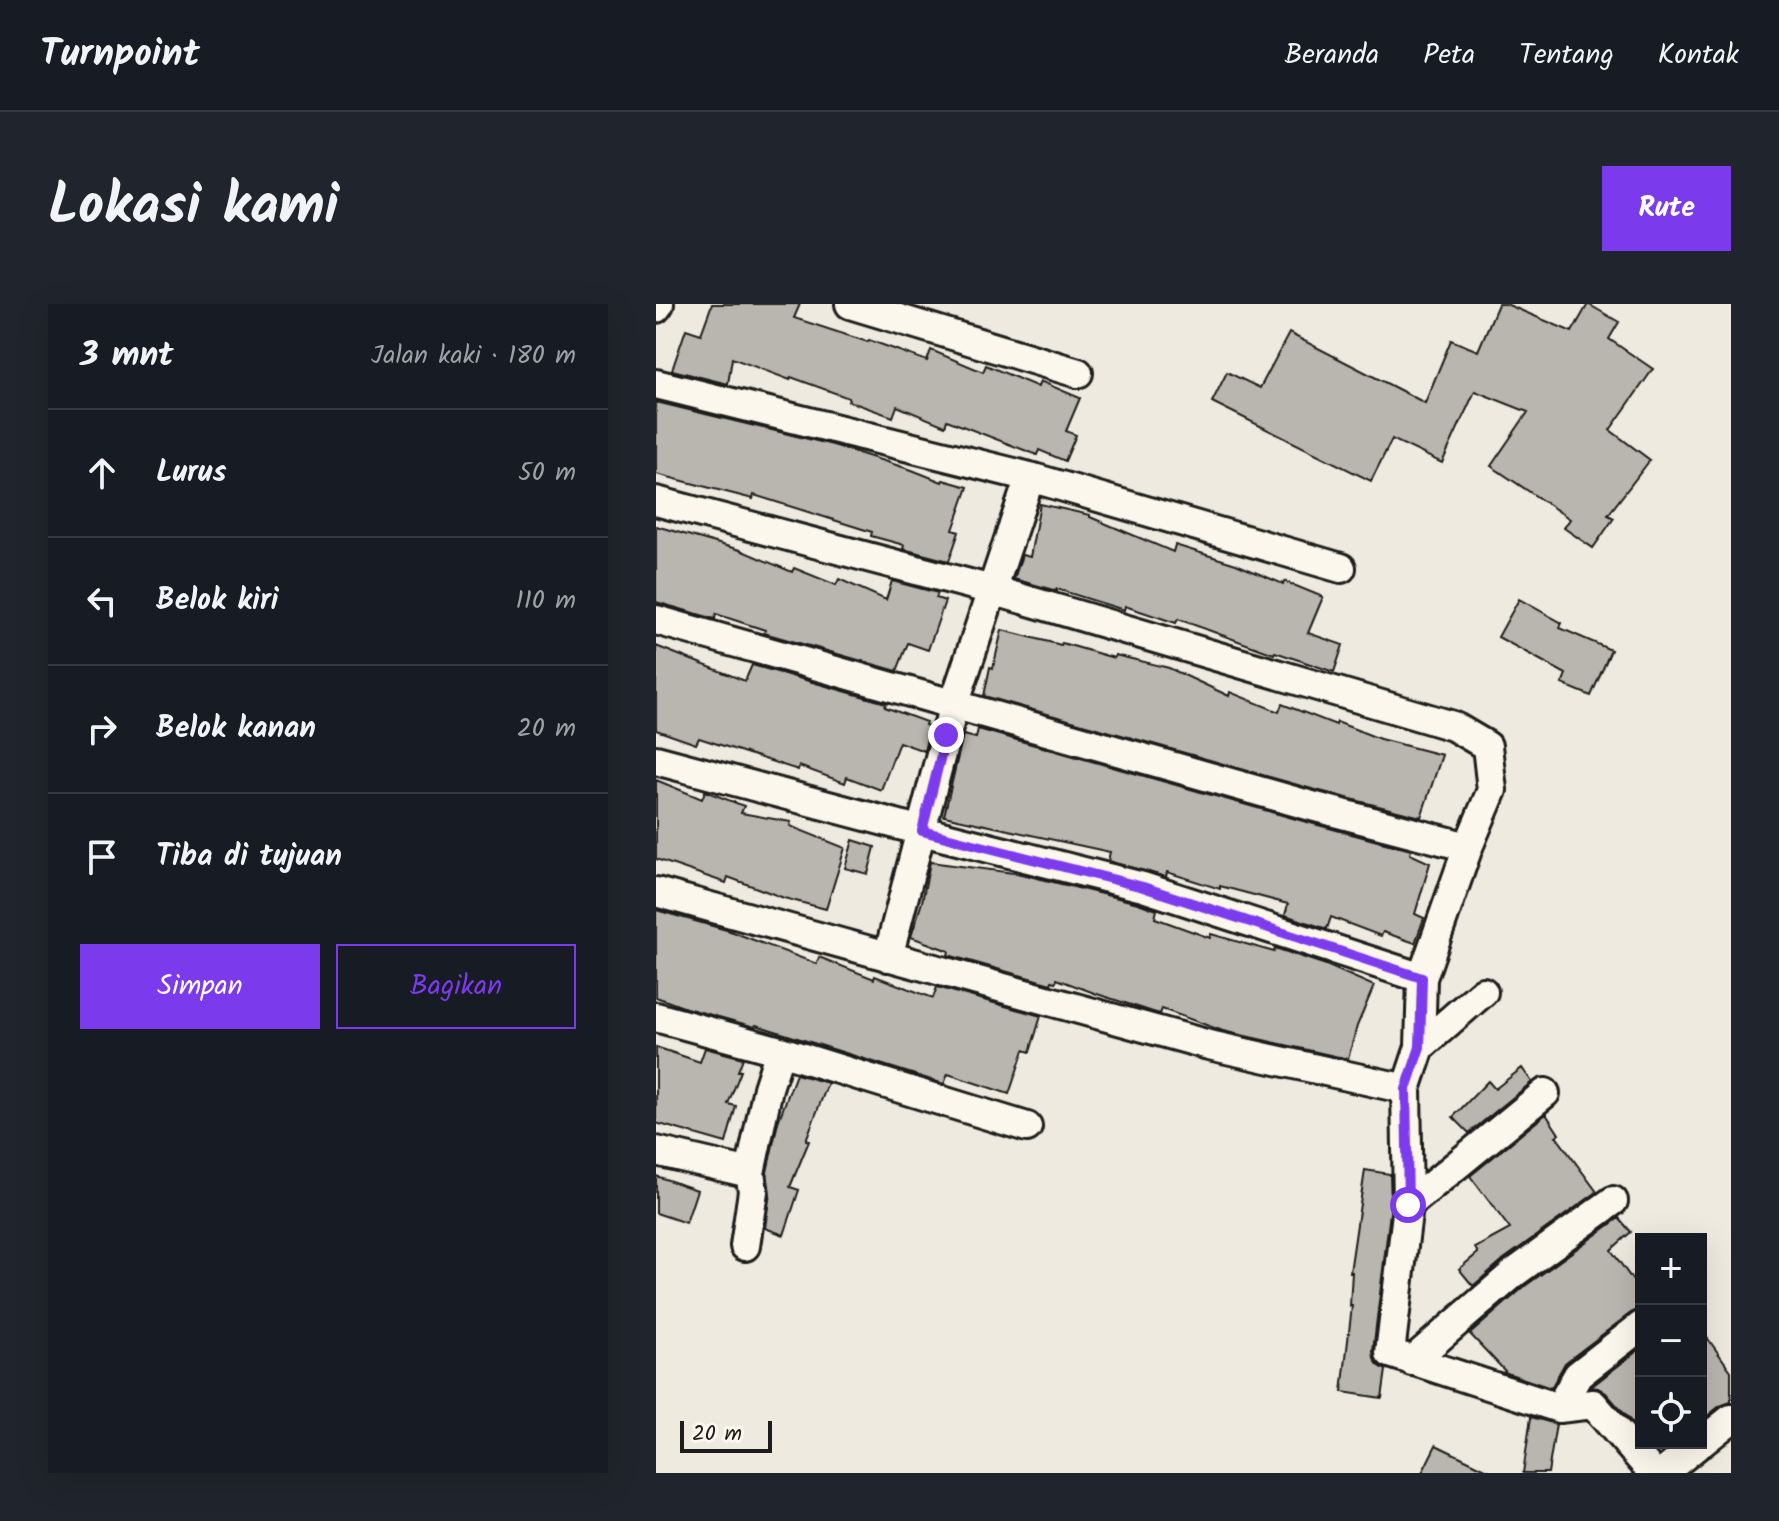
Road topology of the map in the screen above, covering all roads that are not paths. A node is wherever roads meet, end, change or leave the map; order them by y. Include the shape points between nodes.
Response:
1 (850, 304) edge
2 (1078, 373) dead end
3 (656, 384) edge
4 (1030, 477) junction
5 (656, 501) edge
6 (1341, 568) dead end
7 (992, 590) junction
8 (656, 620) edge
9 (954, 704) junction
10 (656, 760) edge
11 (922, 831) junction
12 (1468, 847) junction
13 (656, 892) edge
14 (888, 957) junction
15 (1422, 978) junction
16 (1483, 992) dead end
17 (656, 1017) edge
18 (1420, 1047) junction
19 (780, 1051) junction
20 (1406, 1089) junction
21 (1545, 1093) dead end
22 (1027, 1127) dead end
23 (656, 1151) edge
24 (750, 1173) junction
25 (1613, 1201) dead end
26 (1408, 1205) junction
27 (745, 1246) dead end
28 (1635, 1331) edge
29 (1412, 1361) junction
30 (1559, 1408) junction
31 (1731, 1419) edge
32 (1707, 1438) edge
33 (1693, 1449) edge
34 (1653, 1473) edge
35 (1663, 1473) edge

1 - 2 street
3 - 4 street
4 - 6 street
4 - 7 street
5 - 7 street
7 - 9 street
7 - 12 street via 1453,726 1487,746 1489,761 1492,790
8 - 9 street
9 - 11 street
9 - 12 street
10 - 11 street
11 - 14 street
11 - 15 street via 1143,887
12 - 15 street
13 - 14 street
14 - 20 street via 1209,1045
15 - 18 street
16 - 18 street
17 - 19 street
18 - 20 street
19 - 22 street
19 - 24 street
20 - 26 street
21 - 26 street
23 - 24 street
24 - 27 street via 753,1191
25 - 29 street via 1514,1273
26 - 29 street via 1390,1353
28 - 30 street via 1578,1375
29 - 30 street
30 - 34 street via 1593,1404
31 - 32 street
33 - 35 street

